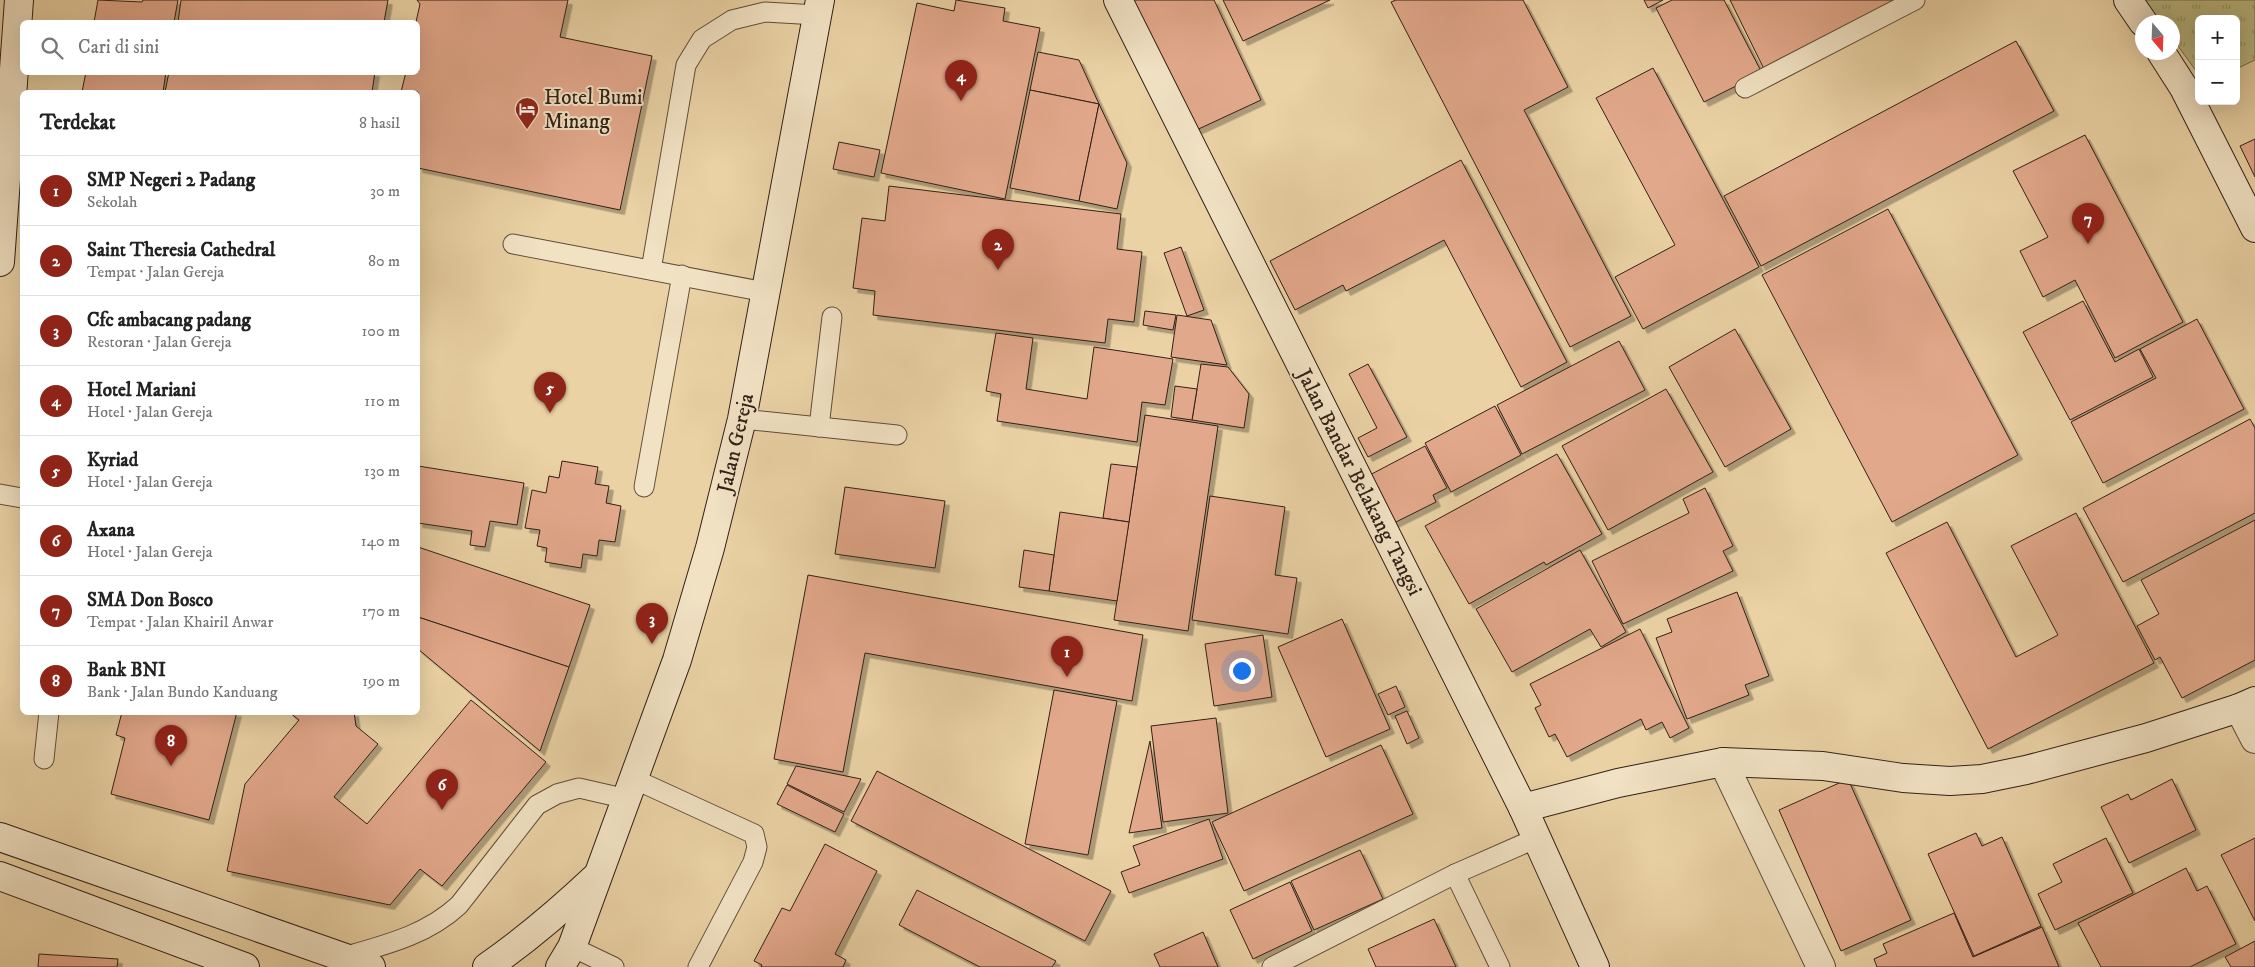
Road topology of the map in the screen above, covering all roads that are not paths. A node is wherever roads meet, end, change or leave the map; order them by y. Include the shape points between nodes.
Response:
1 (19, 0) edge
2 (1118, 0) edge
3 (1915, 0) edge
4 (2128, 0) edge
5 (819, 7) edge
6 (2138, 15) edge
7 (2167, 60) edge
8 (1745, 88) dead end
9 (2255, 228) edge
10 (513, 244) dead end
11 (0, 262) edge
12 (651, 270) junction
13 (682, 275) junction
14 (765, 292) junction
15 (832, 317) dead end
16 (742, 418) junction
17 (819, 427) junction
18 (897, 435) dead end
19 (644, 487) dead end
20 (0, 494) edge
21 (20, 498) edge
22 (2247, 704) edge
23 (49, 715) edge
24 (2255, 739) edge
25 (44, 759) dead end
26 (1723, 762) junction
27 (630, 789) junction
28 (1523, 808) junction
29 (0, 837) edge
30 (1537, 838) junction
31 (34, 850) junction
32 (600, 873) junction
33 (1455, 874) junction
34 (11, 880) edge
35 (343, 956) junction
36 (566, 957) edge
37 (245, 967) edge
38 (371, 967) edge
39 (487, 967) edge
40 (614, 967) edge
41 (698, 967) edge
42 (1272, 967) edge
43 (1500, 967) edge
44 (1594, 967) edge
45 (1821, 967) edge

1 - 11 street
2 - 28 street, Jalan Bandar Belakang Tangsi
3 - 8 lane
4 - 6 street
5 - 12 lane via 765,12 732,20 702,38 686,65
5 - 14 street, Jalan Gereja
7 - 9 street
10 - 12 lane
12 - 13 lane
13 - 14 lane
13 - 19 lane
14 - 16 street, Jalan Gereja
15 - 17 lane
16 - 17 lane
16 - 27 street, Jalan Gereja via 710,548 679,651
17 - 18 lane
20 - 21 lane
22 - 24 street
22 - 26 street via 2146,738 1982,779 1950,781 1823,766
23 - 25 lane
26 - 28 street via 1618,783
26 - 45 street
27 - 32 street, Jalan Gereja
27 - 35 lane via 579,788 557,794 537,805 459,905 446,917 397,941
27 - 41 lane via 754,834 757,847 753,862
28 - 30 street, Jalan Bandar Belakang Tangsi
29 - 31 street
30 - 33 lane
30 - 44 street, Jalan Bandar Belakang Tangsi
31 - 34 street
31 - 35 street
32 - 36 street, Jalan Gereja
32 - 39 street via 555,915
33 - 42 lane
33 - 43 lane
34 - 37 street
35 - 38 street
36 - 40 lane

